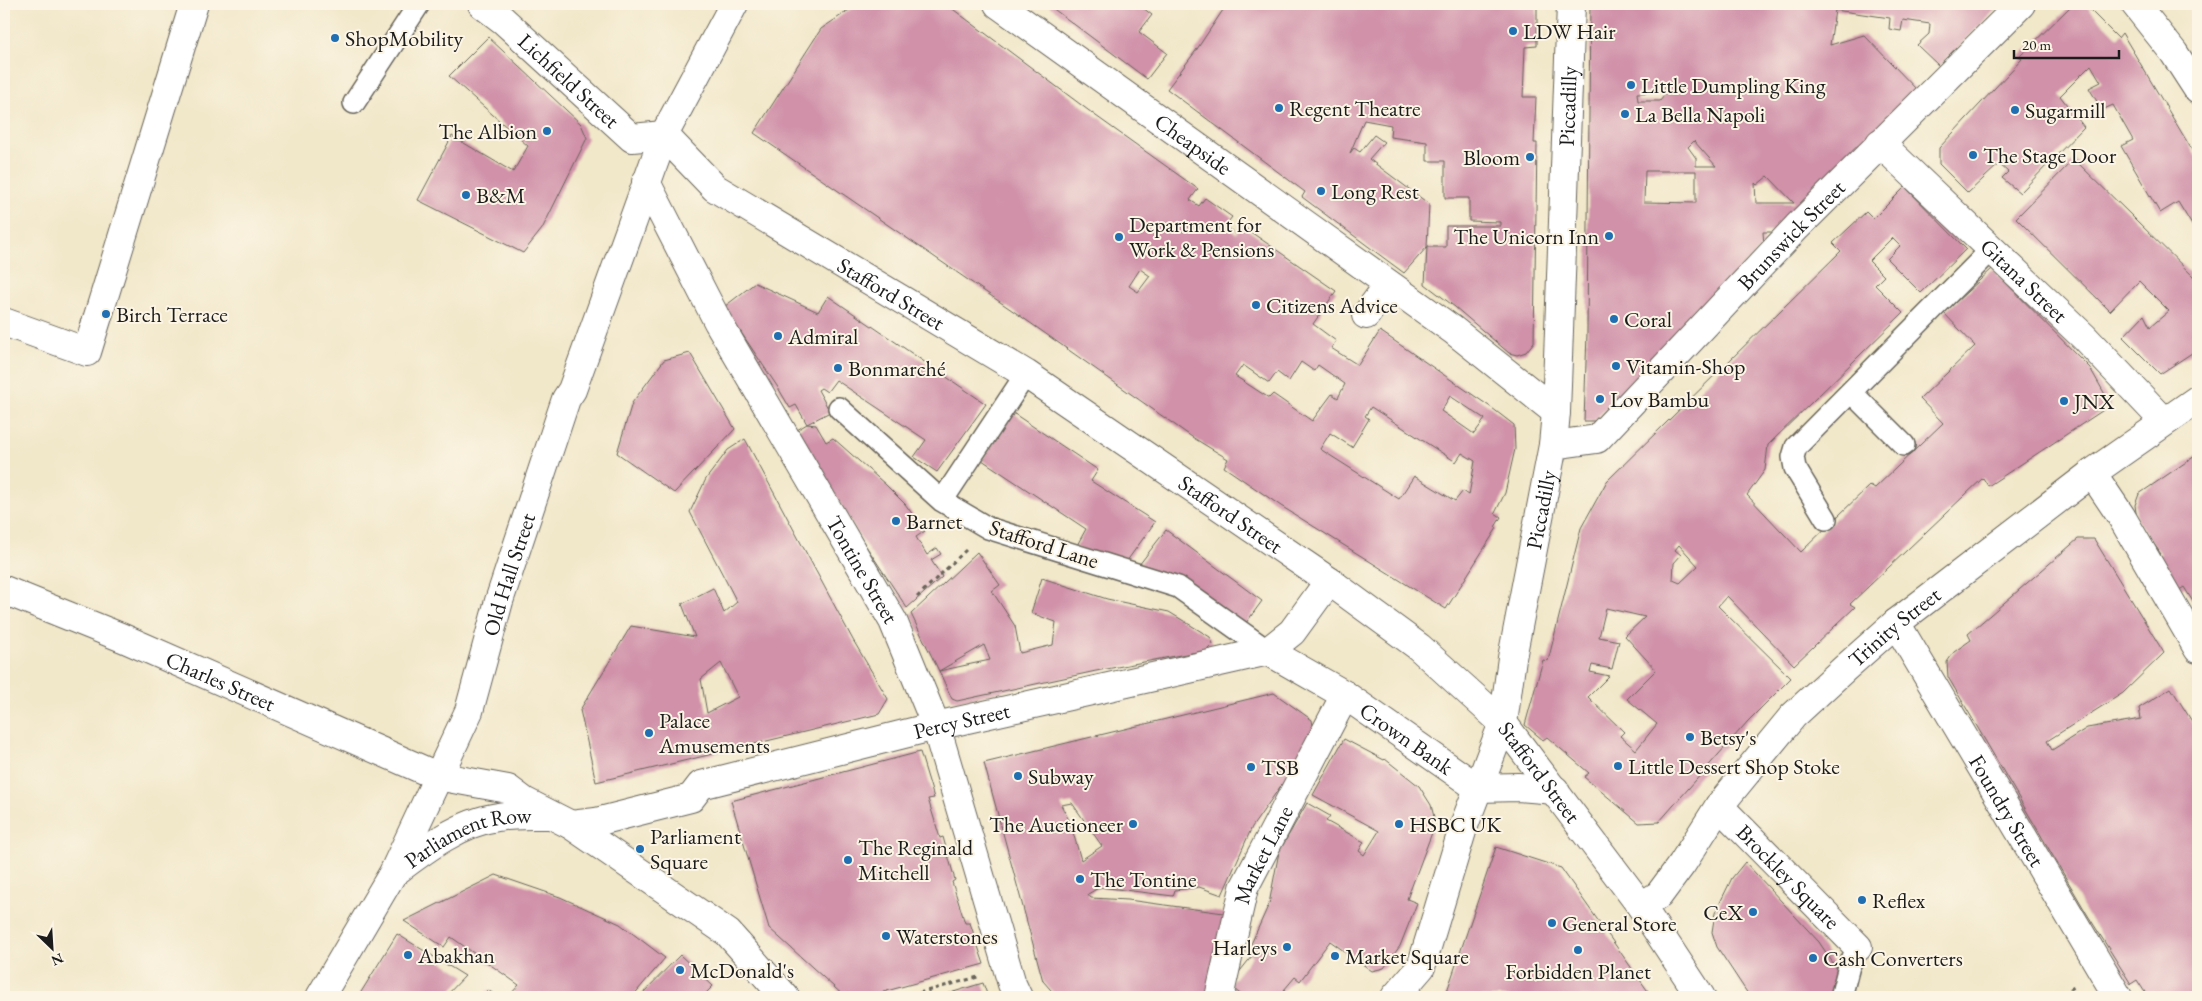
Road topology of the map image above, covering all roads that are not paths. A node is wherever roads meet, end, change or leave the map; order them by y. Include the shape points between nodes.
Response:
1 (194, 4) edge
2 (419, 4) edge
3 (482, 4) edge
4 (734, 4) edge
5 (998, 4) edge
6 (1571, 4) edge
7 (2021, 4) edge
8 (2135, 4) edge
9 (2198, 90) edge
10 (354, 103) dead end
11 (664, 135) junction
12 (1880, 143) junction
13 (646, 182) junction
14 (1992, 249) junction
15 (1388, 285) junction
16 (1366, 316) dead end
17 (4, 322) edge
18 (1026, 374) junction
19 (1851, 392) junction
20 (2198, 399) edge
21 (839, 408) dead end
22 (1556, 412) junction
23 (2164, 421) junction
24 (1553, 445) junction
25 (1904, 445) dead end
26 (2092, 473) junction
27 (942, 501) junction
28 (1826, 519) dead end
29 (1328, 580) junction
30 (4, 590) edge
31 (1896, 623) junction
32 (2198, 649) edge
33 (1268, 651) junction
34 (1346, 696) junction
35 (1503, 724) junction
36 (936, 726) junction
37 (437, 776) junction
38 (1478, 788) junction
39 (1555, 790) junction
40 (1719, 806) junction
41 (560, 820) junction
42 (393, 873) junction
43 (1641, 906) junction
44 (1858, 946) joint
45 (1012, 983) edge
46 (1403, 996) edge
47 (320, 997) edge
48 (785, 997) edge
49 (1222, 997) edge
50 (1701, 997) edge
51 (1840, 997) edge
52 (2118, 997) edge

1 - 17 street via 87,352
2 - 10 lane
3 - 11 street, Lichfield Street via 632,138
4 - 11 street, Old Hall Street
5 - 15 street, Cheapside
6 - 22 street, Piccadilly
7 - 12 street, Brunswick Street
8 - 9 street via 2174,53
11 - 13 street, Old Hall Street
11 - 18 street, Stafford Street via 715,188
12 - 14 street, Gitana Street
12 - 24 street, Brunswick Street via 1596,439
13 - 36 street, Tontine Street via 718,322 893,621
13 - 37 street, Old Hall Street via 572,390 566,399 499,601 469,710
14 - 19 lane
14 - 23 street, Gitana Street via 2084,337
15 - 16 street
15 - 22 street, Cheapside via 1453,330
18 - 27 lane
18 - 29 street, Stafford Street
19 - 25 lane
19 - 28 lane via 1796,447 1793,457 1794,468
20 - 23 street, Trinity Street
21 - 27 lane, Stafford Lane
22 - 24 street, Piccadilly
23 - 26 street, Trinity Street
24 - 35 street, Piccadilly via 1512,658
26 - 31 street, Trinity Street
26 - 32 street
27 - 33 lane, Stafford Lane via 988,528 1178,587
29 - 33 street, Percy Street via 1292,632
29 - 35 street, Stafford Street via 1419,648
30 - 37 street, Charles Street via 123,638
31 - 40 street, Trinity Street via 1793,716
31 - 52 street, Foundry Street
33 - 34 street, Crown Bank
33 - 36 street, Percy Street
34 - 38 street, Crown Bank
34 - 49 street, Market Lane via 1244,888 1220,993
35 - 38 street, Piccadilly
35 - 39 street, Stafford Street
36 - 41 street, Percy Street via 700,786 691,798 596,822
36 - 45 street, Tontine Street
37 - 41 street, Parliament Row via 508,789
37 - 42 street, Old Hall Street
38 - 39 street, Crown Bank
38 - 46 street, Piccadilly via 1421,967
39 - 43 street, Stafford Street
40 - 43 street, Trinity Street via 1659,895
40 - 44 street, Brockley Square
41 - 42 street, Parliament Row via 496,817 432,843
41 - 48 street, Parliament Row via 728,933
42 - 47 street, Old Hall Street
43 - 50 street, Stafford Street
44 - 51 lane

